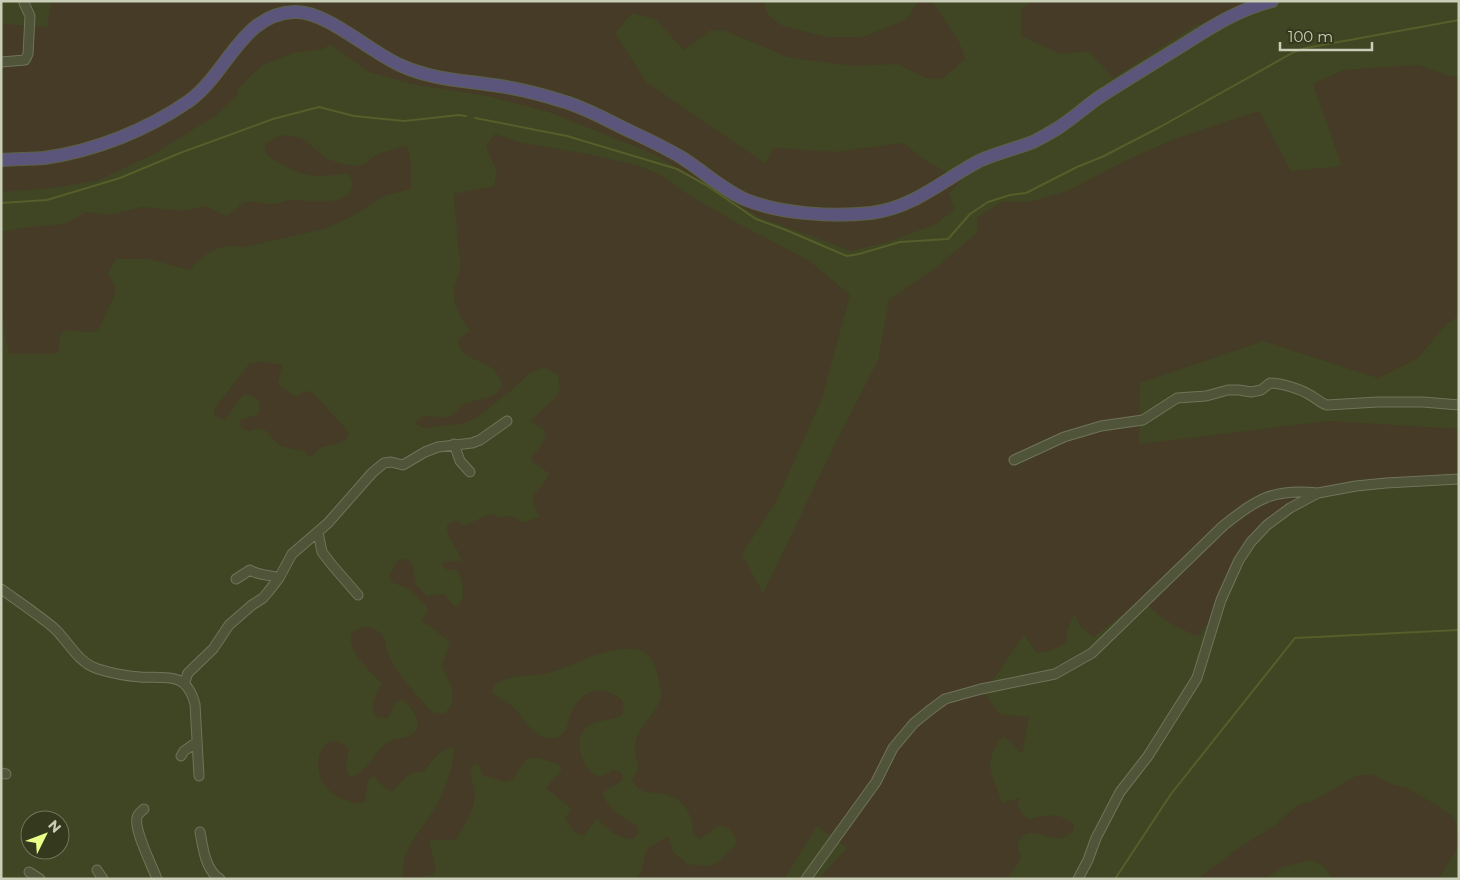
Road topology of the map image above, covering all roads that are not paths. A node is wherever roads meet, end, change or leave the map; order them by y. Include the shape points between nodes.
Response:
1 (25, 1) edge
2 (1272, 1) edge
3 (1, 62) edge
4 (1, 160) edge
5 (1459, 405) edge
6 (507, 421) dead end
7 (454, 444) junction
8 (1014, 460) dead end
9 (470, 472) dead end
10 (1459, 479) edge
11 (1318, 493) junction
12 (318, 532) junction
13 (279, 578) junction
14 (236, 579) dead end
15 (1, 589) edge
16 (358, 594) dead end
17 (184, 684) junction
18 (197, 742) junction
19 (181, 756) dead end
20 (199, 776) dead end
21 (144, 809) dead end
22 (200, 832) dead end
23 (97, 870) dead end
24 (29, 872) dead end
25 (40, 879) edge
26 (103, 879) edge
27 (157, 879) edge
28 (220, 879) edge
29 (806, 879) edge
30 (1078, 879) edge

1 - 3 street via 30,16 28,54 25,60
2 - 4 highway via 1214,25 1037,140 983,159 910,202 871,213 809,213 754,202 733,193 662,146 565,102 530,91 428,75 399,65 327,20 297,12 278,14 258,24 244,36 217,74 194,98 143,128 78,152
5 - 8 street via 1378,402 1327,405 1308,393 1270,383 1251,392 1228,390 1206,396 1177,398 1142,420 1101,426 1064,437
6 - 7 street via 480,440
7 - 9 street via 460,461
7 - 12 street via 431,449 403,465 384,463
10 - 11 street via 1386,483
11 - 29 street via 1279,493 1241,512 1092,653 1055,674 945,699 930,710 893,748 876,782
11 - 30 street via 1267,525 1239,560 1221,600 1196,678 1148,756 1120,792
12 - 13 street via 292,554
12 - 16 street via 322,552
13 - 14 street via 250,570
13 - 17 street via 263,598 228,625 213,649 188,674
15 - 17 street via 42,618 88,665 122,675 176,679
17 - 18 street via 194,700
18 - 19 street
18 - 20 street
21 - 27 street via 136,819
22 - 28 street via 207,862
23 - 26 street
24 - 25 street

